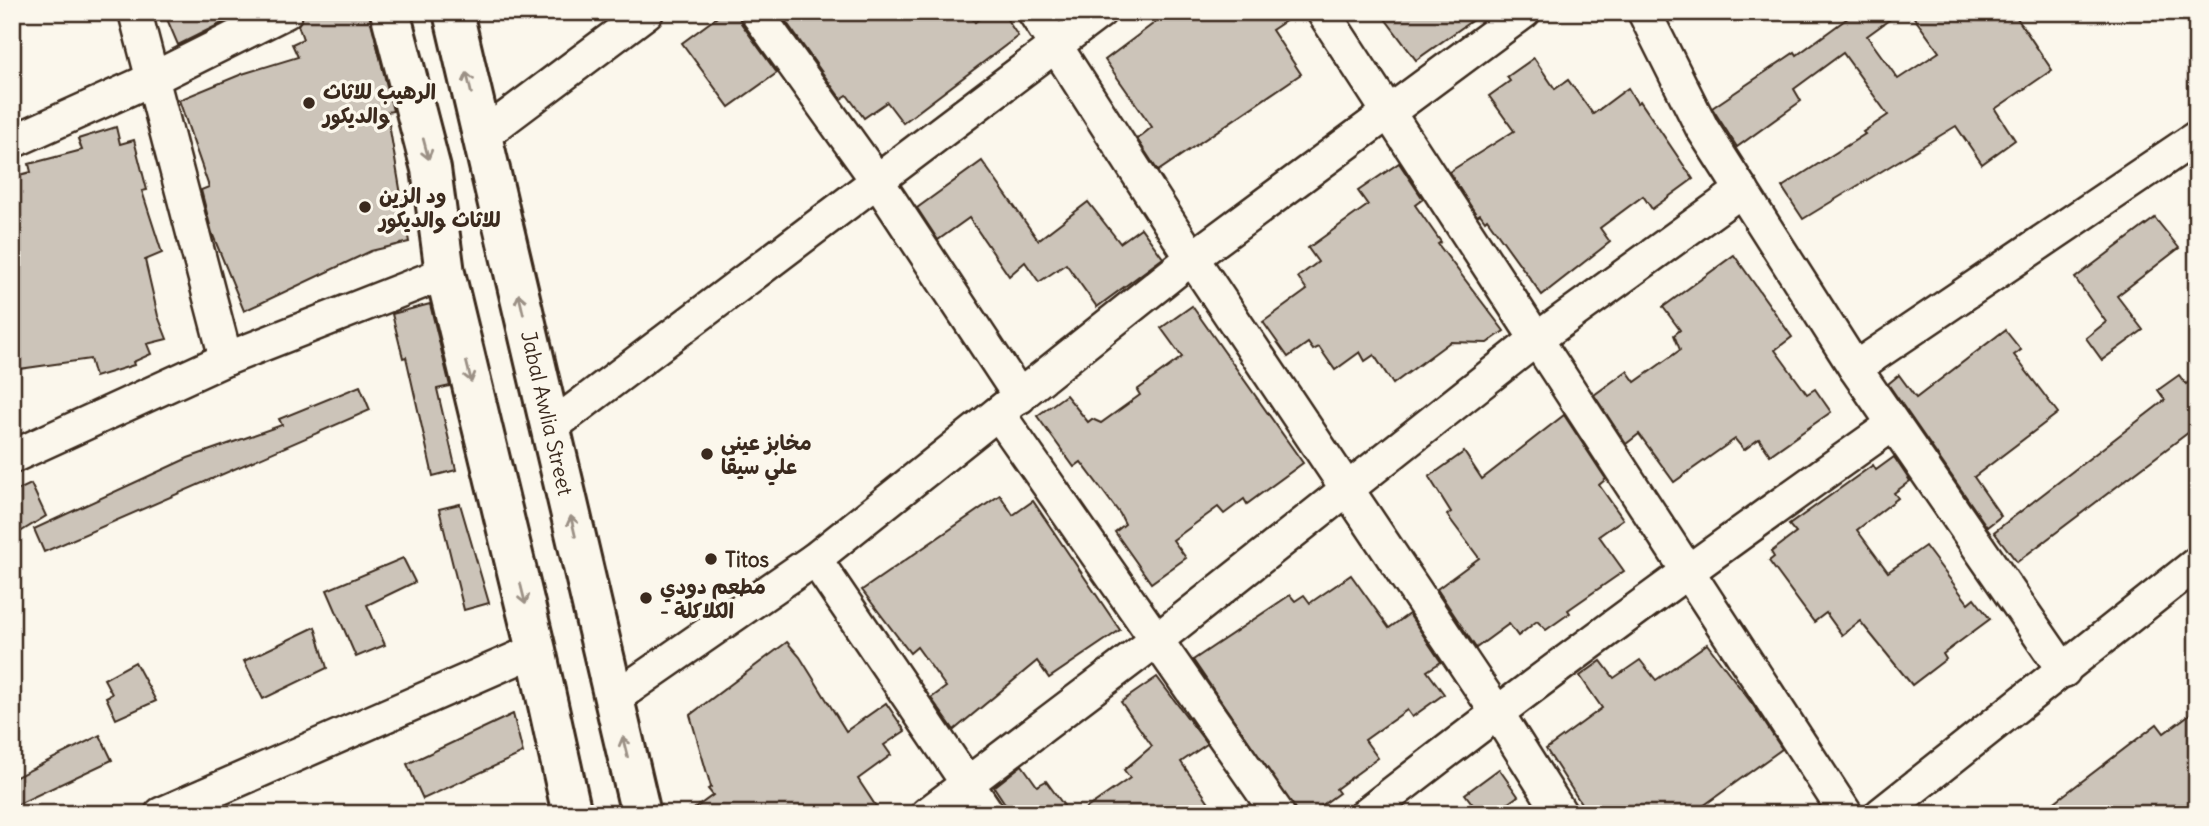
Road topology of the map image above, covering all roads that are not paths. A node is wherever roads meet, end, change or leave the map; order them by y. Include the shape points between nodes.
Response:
1 (135, 12) edge
2 (286, 12) edge
3 (390, 12) edge
4 (453, 12) edge
5 (647, 12) edge
6 (756, 12) edge
7 (1034, 12) edge
8 (1100, 12) edge
9 (1322, 12) edge
10 (1524, 12) edge
11 (1644, 12) edge
12 (1057, 46) junction
13 (152, 79) junction
14 (1387, 111) junction
15 (482, 136) junction
16 (2197, 137) edge
17 (12, 142) edge
18 (878, 182) junction
19 (1742, 190) junction
20 (1192, 258) junction
21 (445, 273) junction
22 (1534, 341) junction
23 (226, 359) junction
24 (1855, 368) junction
25 (1009, 405) junction
26 (1892, 425) junction
27 (550, 428) junction
28 (12, 457) edge
29 (1346, 489) junction
30 (815, 559) junction
31 (2197, 564) edge
32 (1688, 569) junction
33 (1158, 639) junction
34 (536, 650) junction
35 (2064, 671) junction
36 (613, 699) junction
37 (1496, 711) junction
38 (968, 783) junction
39 (162, 814) edge
40 (572, 814) edge
41 (641, 814) edge
42 (927, 814) edge
43 (988, 814) edge
44 (1278, 814) edge
45 (1366, 814) edge
46 (1561, 814) edge
47 (1846, 814) edge
48 (1881, 814) edge

1 - 13 street
2 - 13 street
3 -> 21 main road via 431,169
15 -> 4 main road, Jabal Awlia Street
5 - 15 street
6 - 18 street
7 - 12 street
8 - 12 street
9 - 14 street
10 - 14 street
11 - 19 street via 1702,128
12 - 18 street
12 - 20 street
13 - 17 street
13 - 23 street
14 - 20 street
14 - 22 street
27 -> 15 main road, Jabal Awlia Street
16 - 24 street
18 - 25 street
18 - 27 street
19 - 22 street
19 - 24 street
20 - 25 street
20 - 29 street
21 - 23 street
21 -> 34 main road
22 - 29 street
22 - 32 street
23 - 28 street
24 - 26 street
25 - 30 street
25 - 33 street
26 - 32 street
26 - 35 street
36 -> 27 main road, Jabal Awlia Street
29 - 33 street
29 - 37 street
30 - 36 street
30 - 38 street
31 - 35 street
32 - 37 street
32 - 47 street
33 - 38 street
33 - 44 street
34 - 39 street
34 - 40 main road
35 - 48 street
41 -> 36 main road, Jabal Awlia Street
37 - 45 street
37 - 46 street
38 - 42 street
38 - 43 street

